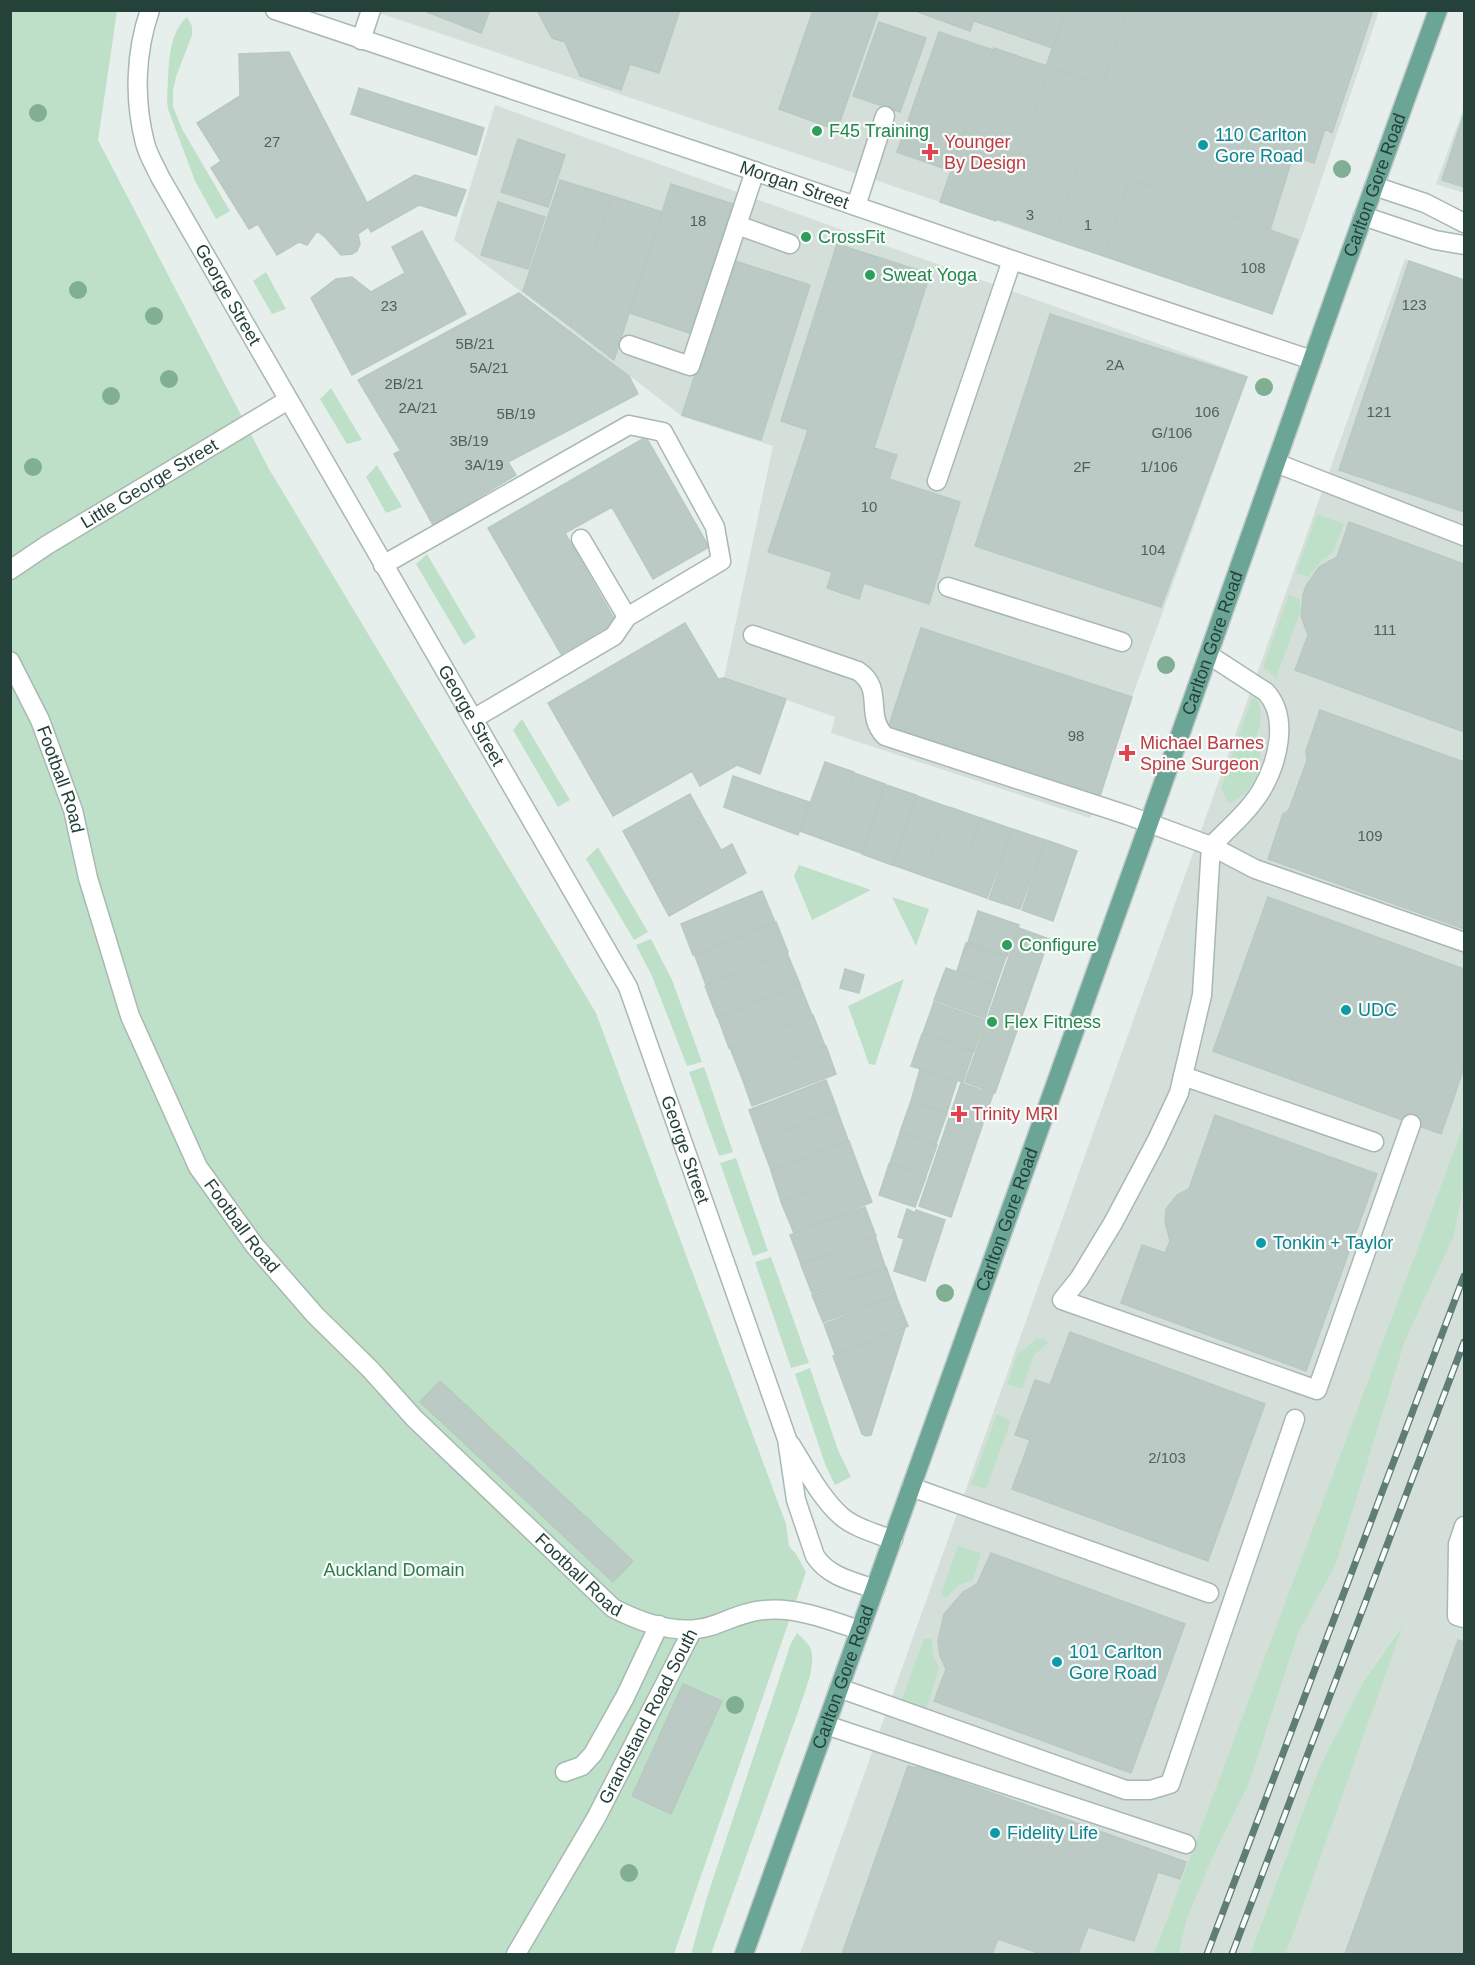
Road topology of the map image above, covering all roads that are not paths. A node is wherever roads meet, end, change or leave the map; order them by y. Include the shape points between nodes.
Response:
1 (150, 10) edge
2 (275, 10) edge
3 (371, 10) edge
4 (1438, 10) edge
5 (361, 40) junction
6 (885, 117) dead end
7 (755, 171) junction
8 (1374, 186) junction
9 (856, 206) junction
10 (1363, 216) junction
11 (1464, 223) edge
12 (737, 225) junction
13 (790, 243) dead end
14 (1464, 245) edge
15 (1012, 261) junction
16 (629, 345) dead end
17 (1312, 360) junction
18 (288, 400) junction
19 (1276, 464) junction
20 (937, 481) dead end
21 (1464, 536) edge
22 (581, 539) dead end
23 (383, 565) junction
24 (10, 570) edge
25 (948, 586) dead end
26 (627, 617) junction
27 (753, 635) dead end
28 (1122, 642) dead end
29 (1209, 655) junction
30 (10, 661) edge
31 (473, 719) junction
32 (1149, 823) junction
33 (1211, 846) junction
34 (1464, 942) edge
35 (1183, 1076) junction
36 (1411, 1124) dead end
37 (1374, 1142) dead end
38 (1295, 1419) dead end
39 (787, 1439) junction
40 (911, 1487) junction
41 (1464, 1527) edge
42 (892, 1540) junction
43 (875, 1589) junction
44 (1209, 1593) dead end
45 (1464, 1618) edge
46 (659, 1625) junction
47 (692, 1630) junction
48 (859, 1630) junction
49 (839, 1688) junction
50 (826, 1725) junction
51 (565, 1772) dead end
52 (1186, 1844) dead end
53 (516, 1954) edge
54 (744, 1954) edge

1 - 18 street, George Street via 137,68 145,145
2 - 5 street, Morgan Street
3 - 5 street
4 - 8 main road, Carlton Gore Road
5 - 7 street, Morgan Street
6 - 9 street
7 - 9 street, Morgan Street
7 - 12 street
8 - 10 main road, Carlton Gore Road
8 - 11 street via 1425,203
9 - 15 street, Morgan Street
10 - 14 street via 1435,240
10 - 17 main road, Carlton Gore Road
12 - 13 street
12 - 16 street via 690,366
15 - 17 street, Morgan Street
15 - 20 street
17 - 19 main road, Carlton Gore Road
18 - 23 street, George Street
18 - 24 street, Little George Street
19 - 21 street
19 - 29 main road, Carlton Gore Road
22 - 26 street
23 - 26 street via 628,425 663,432 715,526 721,561
23 - 31 street, George Street
25 - 28 street
26 - 31 street via 614,636
27 - 32 street via 866,676 874,691 875,722 885,736
29 - 32 main road, Carlton Gore Road
29 - 33 street via 1266,692 1280,720 1273,762 1260,793
30 - 46 street, Football Road via 40,720 73,810 88,878 130,1016 198,1167 255,1246 414,1418 614,1608
31 - 39 street, George Street via 628,987
32 - 33 street
32 - 40 main road, Carlton Gore Road
33 - 34 street via 1254,869
33 - 35 street via 1202,994
35 - 36 street via 1179,1093 1132,1189 1090,1262 1062,1300 1317,1390
35 - 37 street
38 - 49 street via 1170,1784 1150,1790 1126,1790
39 - 42 street, George Street via 821,1494 841,1516
39 - 43 street, George Street via 796,1500 815,1556 833,1574
40 - 42 main road, Carlton Gore Road
40 - 44 street
41 - 45 street via 1458,1544 1457,1616
42 - 43 main road, Carlton Gore Road
43 - 48 main road, Carlton Gore Road
46 - 47 street, Football Road
46 - 51 street via 593,1754 582,1766
47 - 48 street, Grandstand Road South via 742,1614 779,1609
47 - 53 street, Grandstand Road South via 596,1818
48 - 49 main road, Carlton Gore Road
49 - 50 main road, Carlton Gore Road
50 - 52 street
50 - 54 main road, Carlton Gore Road

